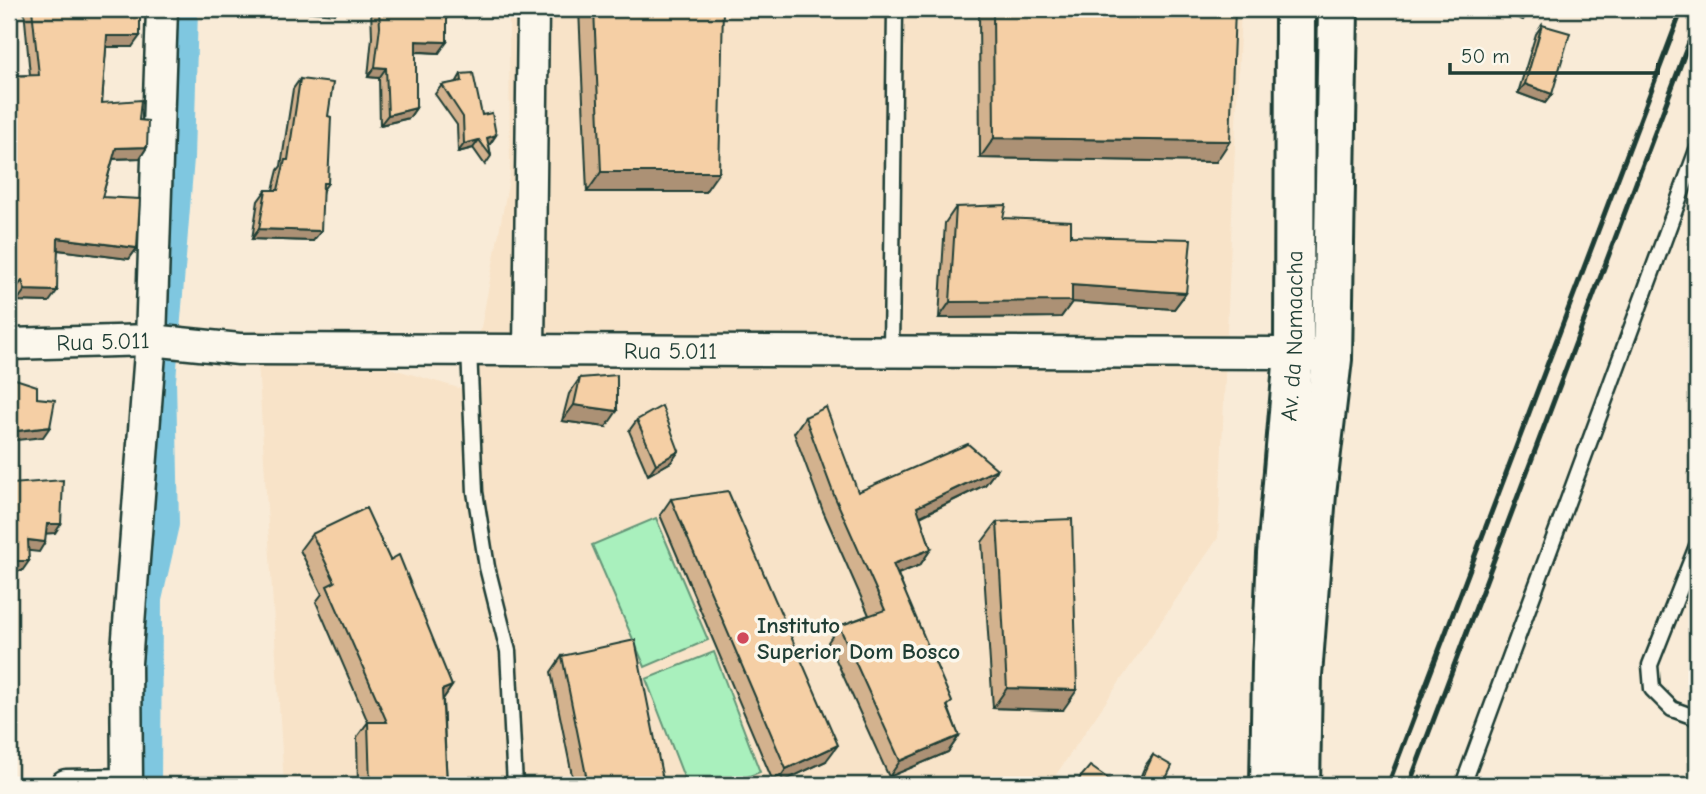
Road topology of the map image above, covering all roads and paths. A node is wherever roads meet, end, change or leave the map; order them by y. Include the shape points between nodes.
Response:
1 (162, 9) edge
2 (533, 9) edge
3 (895, 9) edge
4 (1295, 9) edge
5 (1338, 9) edge
6 (1697, 150) edge
7 (151, 340) junction
8 (9, 344) edge
9 (469, 349) junction
10 (529, 350) junction
11 (891, 351) junction
12 (1294, 353) junction
13 (1332, 359) junction
14 (1697, 547) edge
15 (1697, 718) edge
16 (127, 784) edge
17 (66, 785) edge
18 (515, 785) edge
19 (1269, 785) edge
20 (1300, 785) edge
21 (1463, 785) edge

1 - 7 street
2 - 10 street
3 - 11 lane
4 - 12 highway, Av. da Namaacha
5 - 13 highway, Av. da Namaacha
6 - 21 lane
7 - 8 street, Rua 5.011
7 - 9 street, Rua 5.011 via 239,349
7 - 16 street via 126,663
9 - 10 street, Rua 5.011
9 - 18 lane via 475,492 508,651
10 - 11 street, Rua 5.011
11 - 12 street, Rua 5.011
12 - 13 street, Rua 5.011
12 - 19 highway, Av. da Namaacha via 1277,554
13 - 20 highway, Av. da Namaacha via 1307,621
14 - 15 lane via 1650,665 1652,689 1672,709
16 - 17 street

